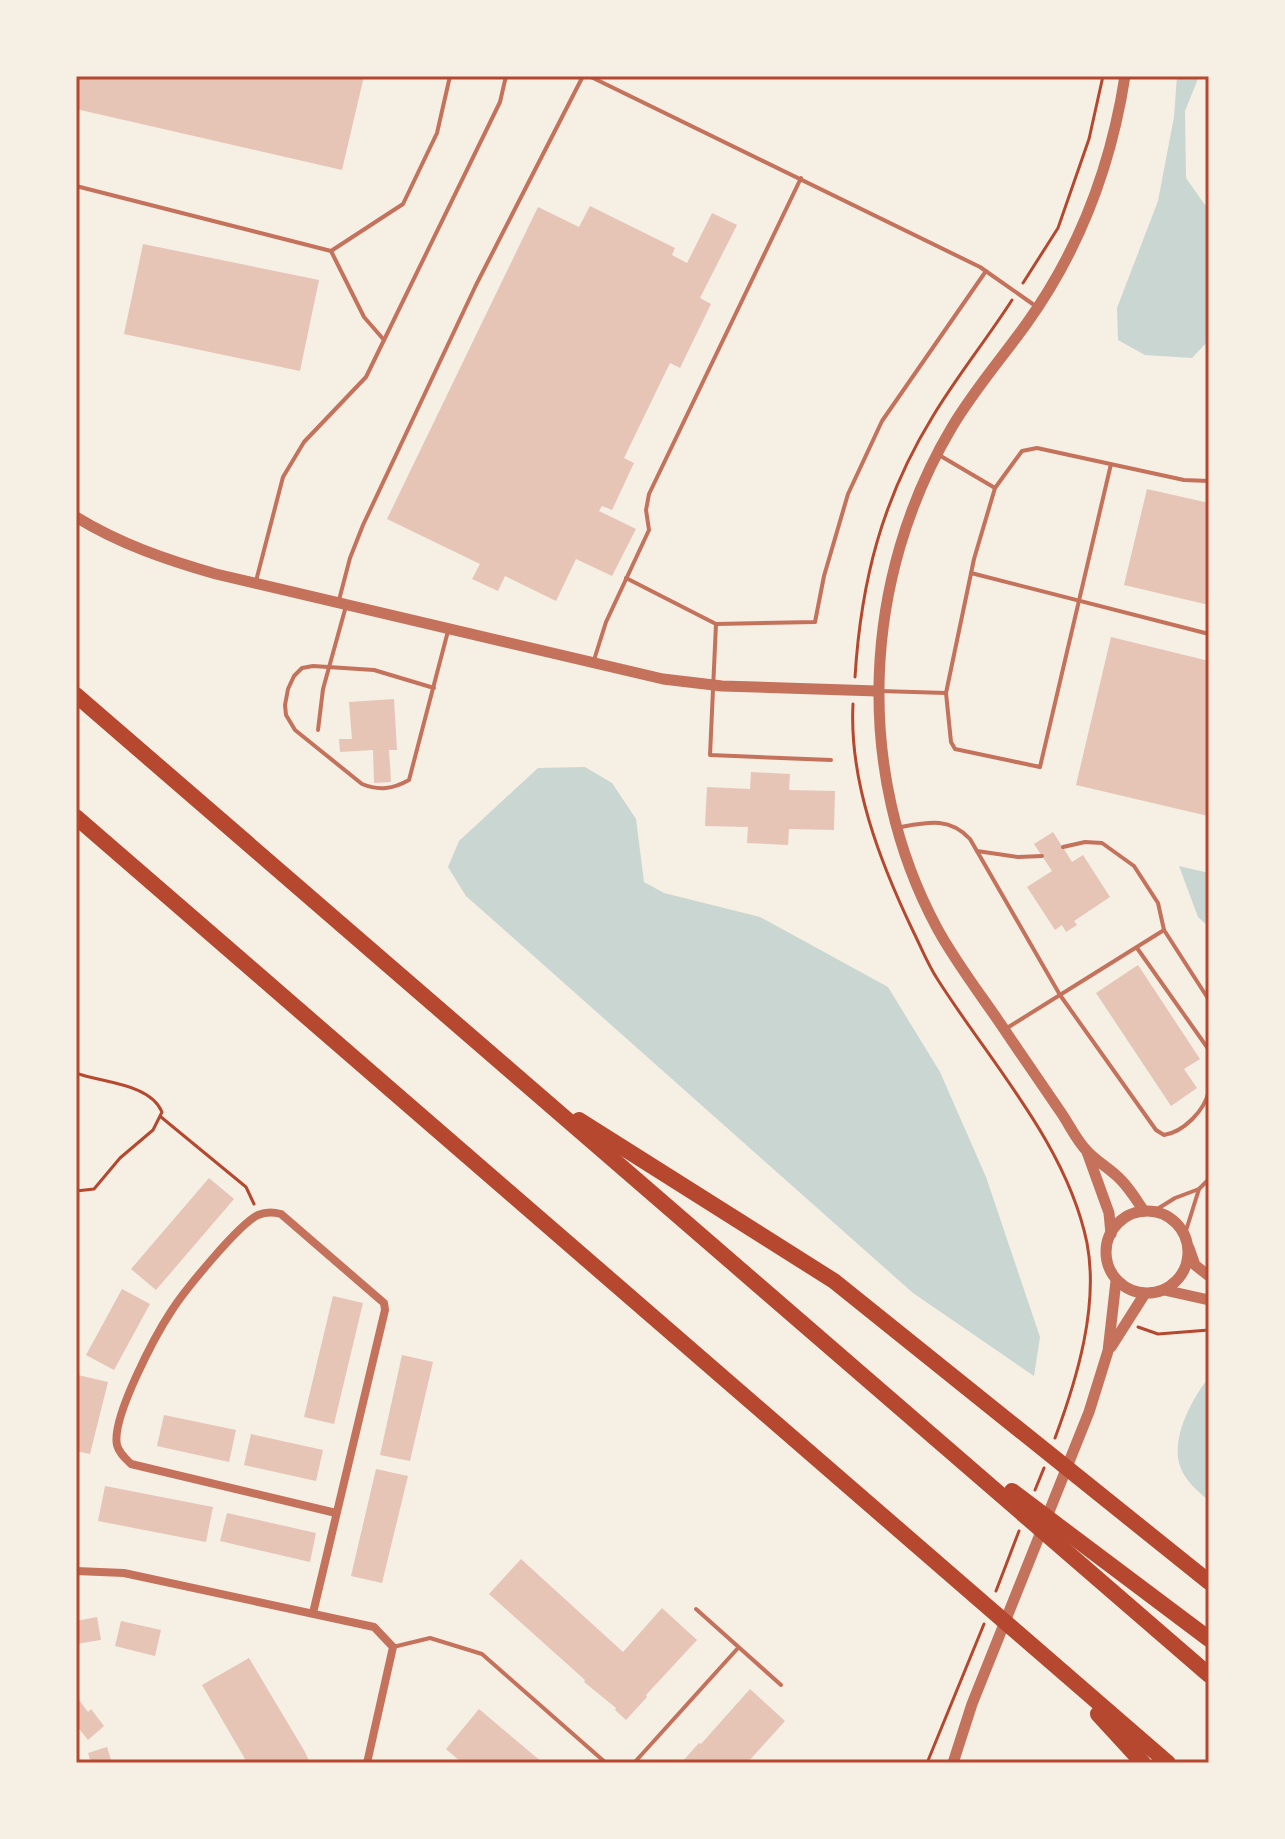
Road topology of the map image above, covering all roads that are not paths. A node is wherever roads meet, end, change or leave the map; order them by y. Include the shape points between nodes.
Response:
1 (450, 76) edge
2 (506, 76) edge
3 (586, 76) edge
4 (1125, 76) edge
5 (801, 178) junction
6 (76, 186) edge
7 (331, 251) junction
8 (986, 271) junction
9 (1037, 307) junction
10 (384, 340) junction
11 (937, 454) junction
12 (1111, 464) junction
13 (1209, 481) edge
14 (995, 488) junction
15 (76, 517) edge
16 (971, 573) junction
17 (626, 578) junction
18 (255, 583) junction
19 (1080, 600) junction
20 (342, 603) junction
21 (716, 624) junction
22 (449, 628) junction
23 (1209, 634) edge
24 (593, 663) junction
25 (329, 668) junction
26 (711, 685) junction
27 (434, 688) junction
28 (877, 691) junction
29 (946, 693) junction
30 (76, 695) edge
31 (318, 730) dead end
32 (831, 760) dead end
33 (76, 817) edge
34 (897, 828) junction
35 (1063, 847) dead end
36 (976, 851) junction
37 (1042, 856) dead end
38 (1164, 930) junction
39 (1136, 947) junction
40 (1060, 995) junction
41 (1209, 1000) edge
42 (1005, 1030) junction
43 (1209, 1050) edge
44 (1209, 1090) edge
45 (534, 1091) junction
46 (1087, 1151) junction
47 (1209, 1179) edge
48 (1199, 1189) junction
49 (1149, 1211) junction
50 (1111, 1234) junction
51 (1186, 1241) junction
52 (1209, 1276) edge
53 (1116, 1281) junction
54 (1163, 1290) junction
55 (1144, 1295) junction
56 (1209, 1300) edge
57 (1108, 1351) junction
58 (900, 1407) junction
59 (336, 1513) junction
60 (76, 1571) edge
61 (1209, 1582) edge
62 (696, 1609) dead end
63 (313, 1613) junction
64 (1209, 1639) edge
65 (393, 1647) junction
66 (738, 1648) junction
67 (1045, 1657) junction
68 (1209, 1675) edge
69 (781, 1685) dead end
70 (367, 1763) edge
71 (606, 1763) edge
72 (634, 1763) edge
73 (953, 1763) edge
74 (1143, 1763) edge
75 (1168, 1763) edge

1 - 7 lane via 437,133 403,204
2 - 10 lane via 500,102
3 - 5 lane
3 - 20 lane via 476,285 363,525
4 - 9 street via 1100,185 1068,257
5 - 8 lane
5 - 17 lane via 649,494 649,530
6 - 7 lane
7 - 10 lane via 356,304
8 - 9 lane
8 - 21 lane via 882,421 848,494 815,622
9 - 11 street
10 - 18 lane via 366,377 292,460
11 - 14 lane
11 - 28 street via 909,514 894,565
12 - 13 lane
12 - 14 lane via 1037,448 1022,451
12 - 19 lane
14 - 16 lane
15 - 18 street via 158,557
16 - 19 lane
16 - 29 lane
17 - 21 lane
17 - 24 lane
18 - 20 street
19 - 23 lane
19 - 29 lane via 1040,767 955,749
20 - 22 street
20 - 25 lane
21 - 26 lane
22 - 24 street
22 - 27 lane
24 - 26 street
25 - 27 lane via 374,670
25 - 27 lane via 302,668 294,676 286,715 295,730 335,764 375,789 409,780
25 - 31 lane
26 - 28 street
26 - 32 lane via 710,755
28 - 29 lane
28 - 34 street via 883,764
30 - 45 highway
33 - 67 highway
34 - 36 lane via 942,822 963,832
34 - 42 street via 938,931
35 - 38 lane via 1102,843 1134,866 1158,903
36 - 37 lane
36 - 40 lane
38 - 39 lane
38 - 41 lane
39 - 40 lane
39 - 43 lane
40 - 42 lane
40 - 44 lane via 1156,1130 1174,1134 1200,1112
42 - 46 street
45 - 58 highway
45 - 61 highway via 834,1281
46 - 49 street
46 - 50 street
47 - 48 lane
48 - 49 lane
48 - 51 lane
49 - 50 street via 1133,1213
49 - 51 street via 1176,1223
50 - 53 street via 1105,1255
51 - 52 street via 1195,1265
51 - 54 street via 1185,1271
53 - 55 street
53 - 57 street
54 - 55 street
54 - 56 street
55 - 57 street
57 - 73 street
58 - 64 highway
58 - 68 highway
59 - 59 street via 384,1303 281,1214 259,1214 171,1311 140,1369 116,1443 131,1464
59 - 63 street
60 - 63 street via 124,1573
62 - 66 lane
63 - 65 street via 374,1627
65 - 70 street
65 - 71 lane via 430,1638 482,1654
66 - 69 lane
66 - 72 lane
67 - 74 highway
67 - 75 highway

